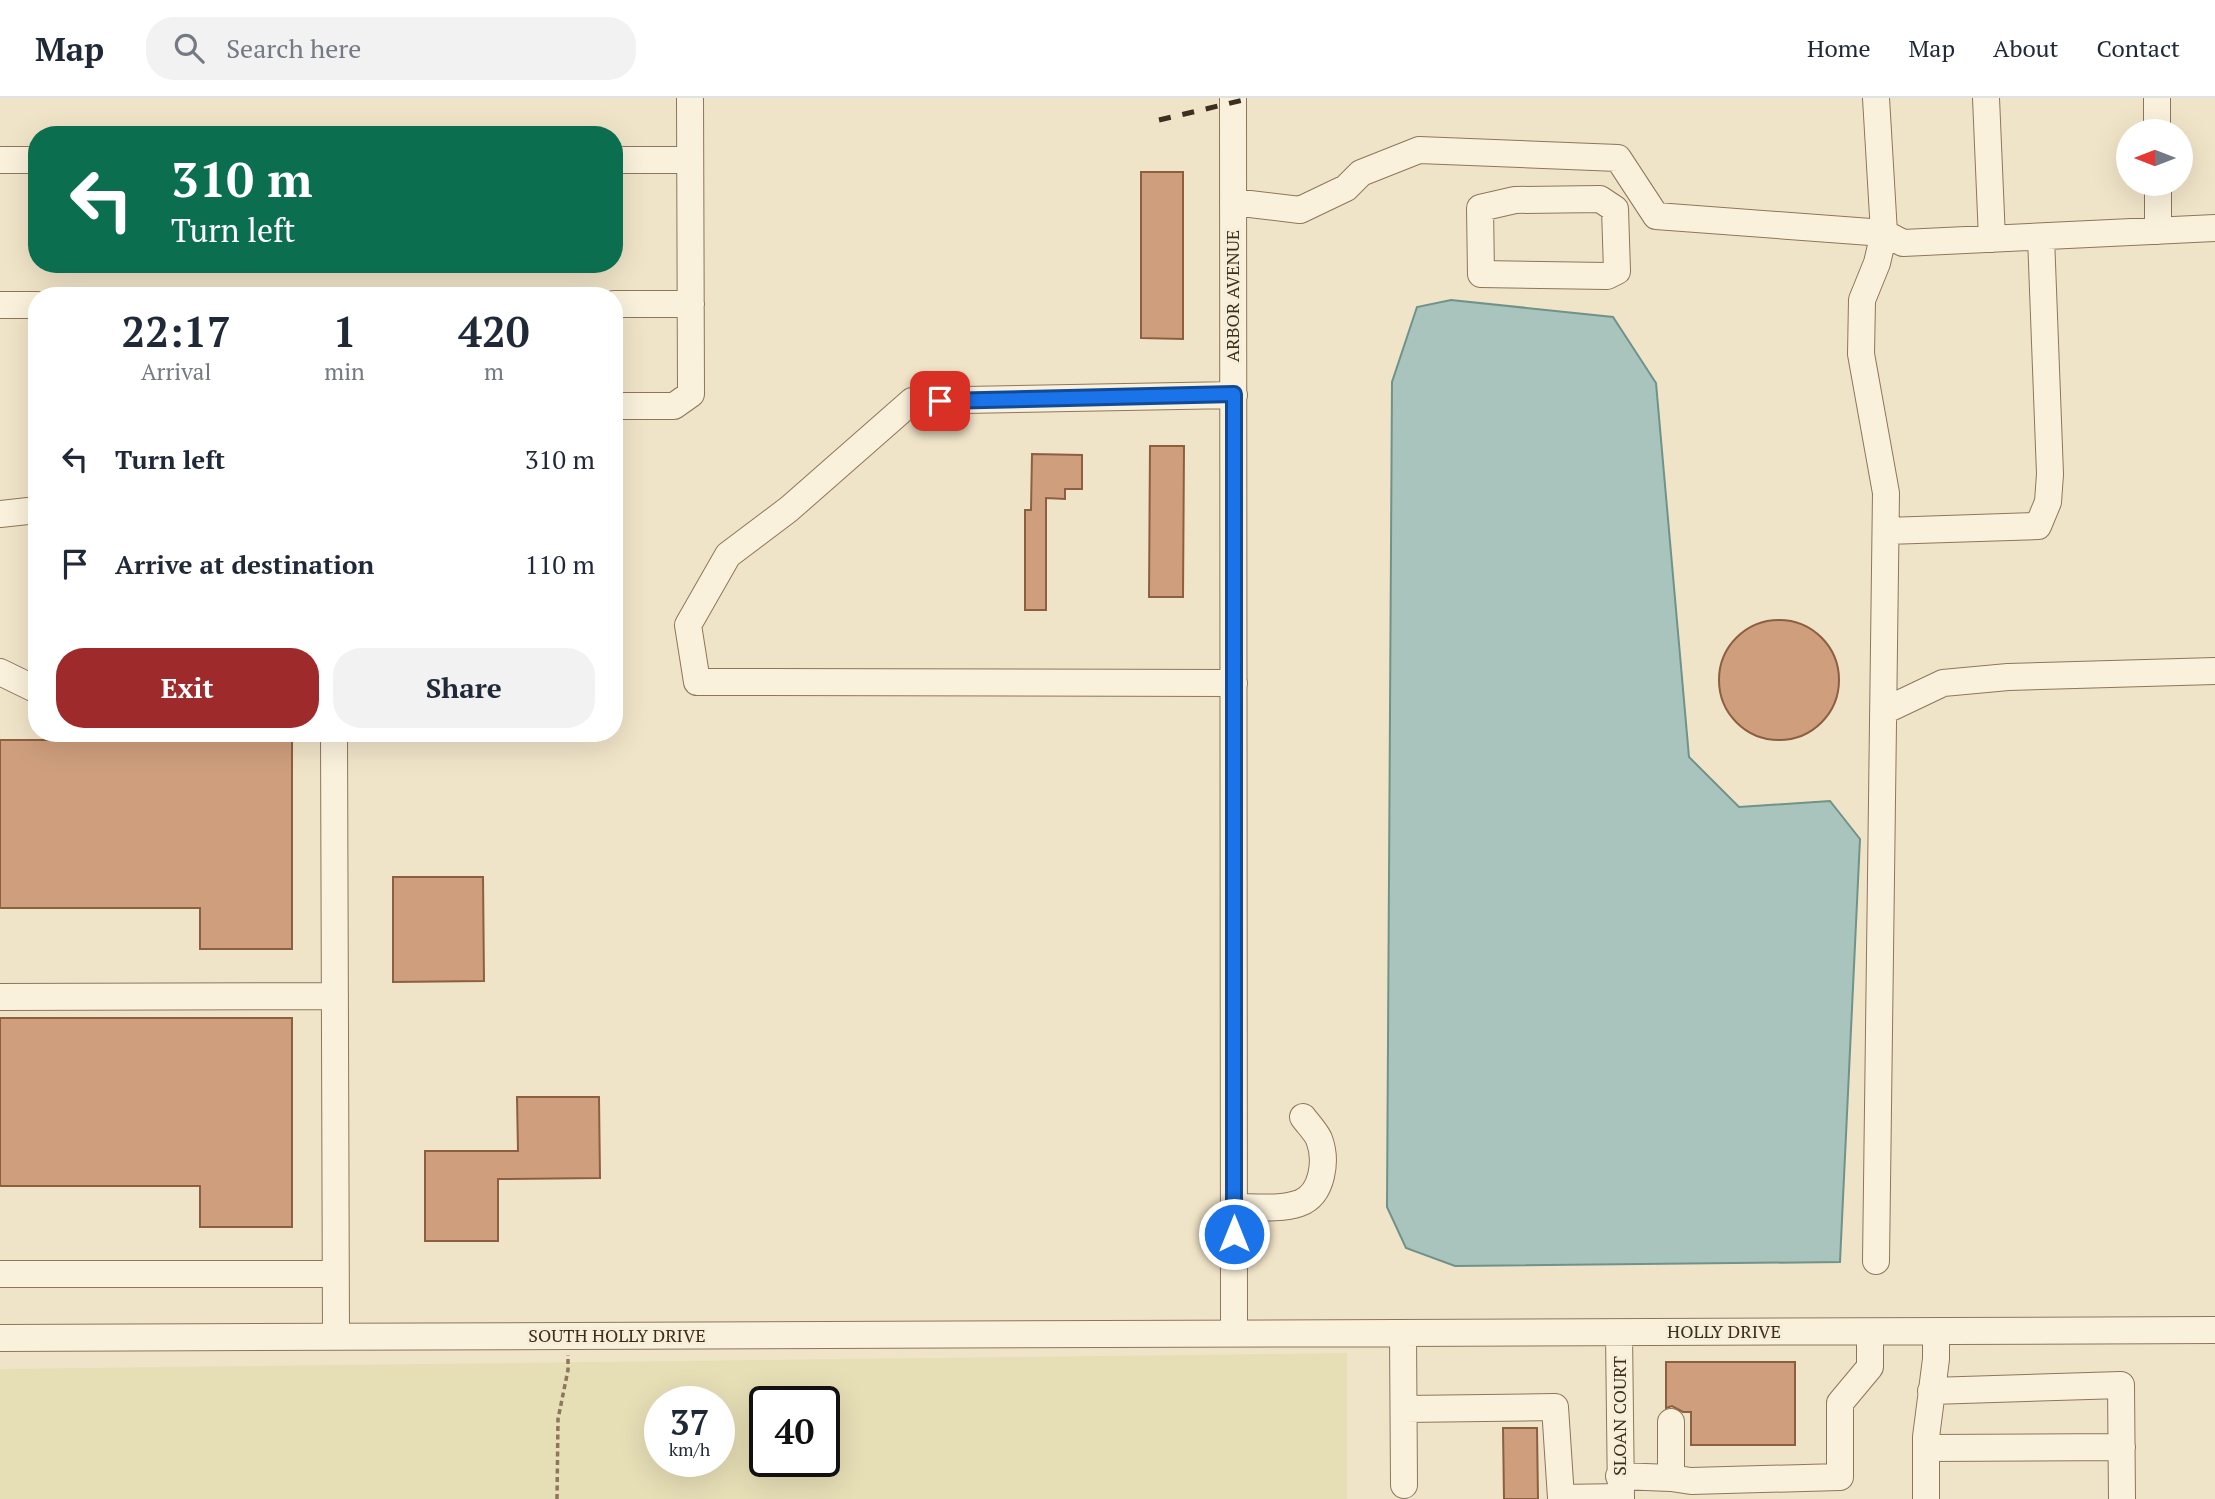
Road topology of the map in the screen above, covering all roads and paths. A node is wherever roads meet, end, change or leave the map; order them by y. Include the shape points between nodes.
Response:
1 (690, 98) edge
2 (1233, 98) edge
3 (1876, 98) edge
4 (1986, 98) edge
5 (2157, 98) edge
6 (2157, 119) edge
7 (0, 160) edge
8 (28, 160) edge
9 (623, 160) edge
10 (690, 160) junction
11 (1640, 192) junction
12 (2158, 196) edge
13 (1233, 202) junction
14 (1615, 209) junction
15 (2215, 228) edge
16 (2158, 231) junction
17 (1884, 233) junction
18 (2041, 237) junction
19 (1992, 239) junction
20 (623, 304) edge
21 (691, 304) junction
22 (0, 305) edge
23 (28, 305) edge
24 (1234, 394) junction
25 (623, 406) edge
26 (28, 511) edge
27 (0, 514) edge
28 (1886, 531) junction
29 (2215, 671) edge
30 (0, 672) edge
31 (1234, 683) junction
32 (28, 686) edge
33 (1884, 711) junction
34 (334, 742) edge
35 (335, 996) junction
36 (0, 997) edge
37 (1303, 1117) dead end
38 (1234, 1208) junction
39 (1876, 1261) dead end
40 (0, 1274) edge
41 (335, 1274) junction
42 (2215, 1330) edge
43 (1936, 1331) junction
44 (1870, 1332) junction
45 (1403, 1333) junction
46 (1619, 1333) junction
47 (1234, 1334) junction
48 (335, 1336) junction
49 (568, 1336) junction
50 (0, 1338) edge
51 (1931, 1391) junction
52 (1404, 1409) junction
53 (1671, 1422) dead end
54 (2122, 1447) junction
55 (1926, 1448) junction
56 (1671, 1478) junction
57 (1404, 1485) dead end
58 (1621, 1491) edge
59 (557, 1499) edge
60 (1926, 1499) edge
61 (2122, 1499) edge

1 - 10 street
2 - 13 street, ARBOR AVENUE
3 - 17 street
4 - 19 street
5 - 6 street
7 - 8 street
9 - 10 street
10 - 21 street
11 - 13 street via 1618,158 1419,150 1361,173 1346,188 1300,209
11 - 14 street
11 - 17 street via 1656,216
12 - 16 street
13 - 24 street, ARBOR AVENUE
14 - 14 street via 1617,271 1607,276 1481,274 1480,208 1515,200 1600,199
15 - 16 street
16 - 18 street
17 - 19 street via 1903,243
17 - 28 street via 1862,300 1861,354 1886,493
18 - 19 street
18 - 28 street via 2050,474 2048,502 2038,526
20 - 21 street
21 - 25 street via 691,394 674,406
22 - 23 street
24 - 31 street, ARBOR AVENUE
24 - 31 street via 912,401 789,509 728,555 688,625 697,682
26 - 27 street
28 - 33 street
29 - 33 street via 1943,683
30 - 32 street
31 - 38 street, ARBOR AVENUE
33 - 39 street
34 - 35 street
35 - 36 street
35 - 41 street
37 - 38 street via 1319,1138 1323,1164 1319,1185 1302,1202
38 - 47 street, ARBOR AVENUE
40 - 41 street
41 - 48 street
42 - 43 street, HOLLY DRIVE
43 - 44 street, HOLLY DRIVE
43 - 51 street
44 - 46 street, HOLLY DRIVE
44 - 56 street via 1870,1367 1840,1402 1840,1477
45 - 46 street, HOLLY DRIVE
45 - 47 street, HOLLY DRIVE
45 - 52 street
46 - 58 street, SLOAN COURT
47 - 49 street, SOUTH HOLLY DRIVE
48 - 49 street, SOUTH HOLLY DRIVE
48 - 50 street, SOUTH HOLLY DRIVE
49 - 59 path via 568,1370 558,1419
51 - 54 street via 2121,1385
51 - 55 street
52 - 57 street
52 - 58 street via 1555,1406 1561,1498
53 - 56 street
54 - 55 street
54 - 61 street
55 - 60 street
56 - 58 street

